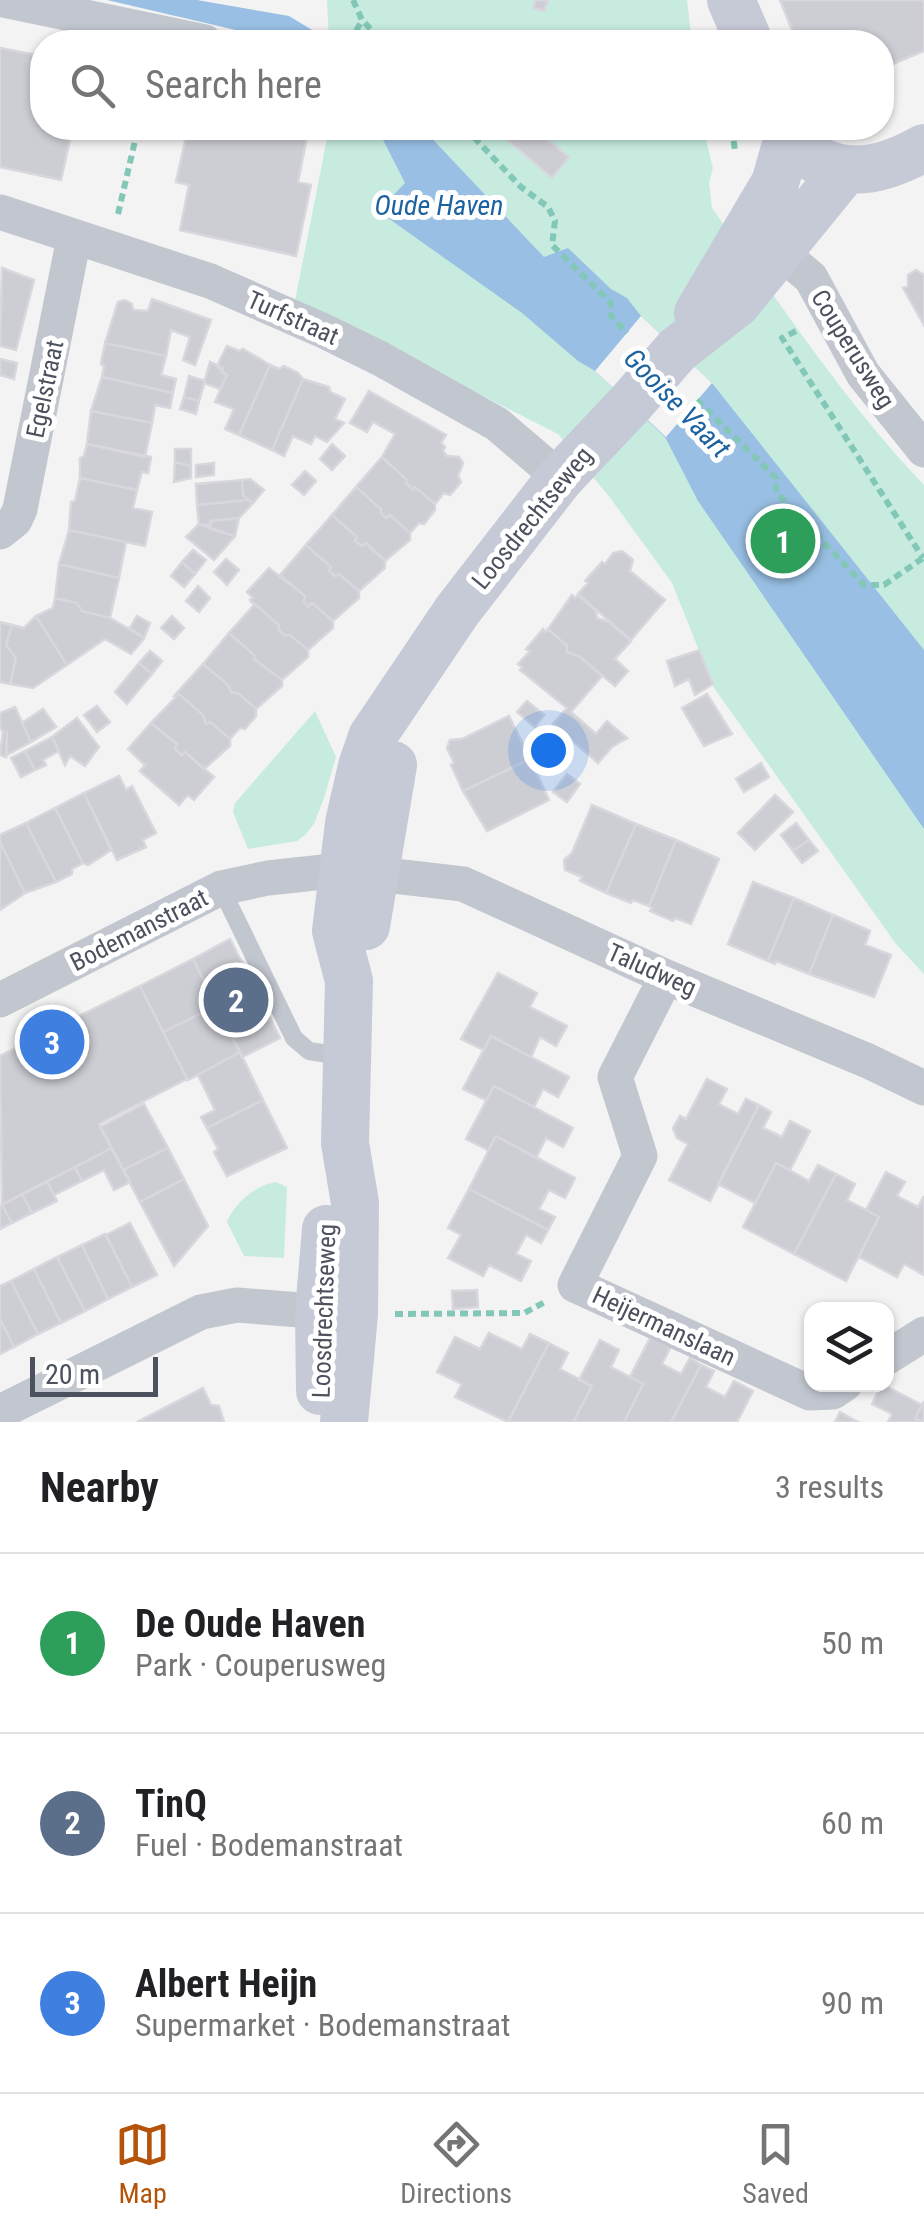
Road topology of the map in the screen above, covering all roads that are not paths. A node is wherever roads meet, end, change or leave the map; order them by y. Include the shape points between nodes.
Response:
1 (4, 0) edge
2 (731, 0) edge
3 (148, 30) edge
4 (744, 30) edge
5 (785, 140) edge
6 (796, 140) edge
7 (924, 148) edge
8 (844, 170) junction
9 (0, 212) edge
10 (74, 238) junction
11 (778, 251) junction
12 (676, 350) junction
13 (924, 450) edge
14 (560, 478) junction
15 (0, 532) edge
16 (358, 872) junction
17 (222, 888) junction
18 (666, 977) junction
19 (0, 1000) edge
20 (347, 1057) junction
21 (924, 1088) edge
22 (336, 1313) junction
23 (924, 1334) edge
24 (894, 1353) edge
25 (804, 1390) edge
26 (808, 1392) edge
27 (833, 1392) edge
28 (0, 1412) edge
29 (320, 1422) edge
30 (344, 1422) edge

1 - 3 street
2 - 4 street
5 - 12 street, Loosdrechtseweg via 775,183
6 - 8 street via 817,161
7 - 8 street via 874,170
8 - 11 street, Loosdrechtseweg
9 - 10 street, Turfstraat
10 - 14 street, Turfstraat via 210,281 382,358 497,424
10 - 15 street, Egelstraat via 20,509
11 - 12 street, Loosdrechtseweg via 737,303
11 - 13 street, Couperusweg via 811,278 863,374
12 - 14 street, Loosdrechtseweg, bridge
14 - 16 street, Loosdrechtseweg via 400,697 400,734
16 - 17 street, Bodemanstraat
16 - 18 street, Taludweg via 463,884
16 - 20 street, Loosdrechtseweg via 363,945 348,981
17 - 19 street, Bodemanstraat
17 - 20 lane via 294,1038 309,1051
18 - 21 street, Taludweg
18 - 25 street, Heijermanslaan via 615,1077 640,1156 575,1285
20 - 22 street, Loosdrechtseweg via 346,1142 355,1204
22 - 28 street via 237,1305 201,1312
22 - 29 street, Loosdrechtseweg
22 - 30 street, Loosdrechtseweg
23 - 24 street
26 - 27 street, Heijermanslaan

